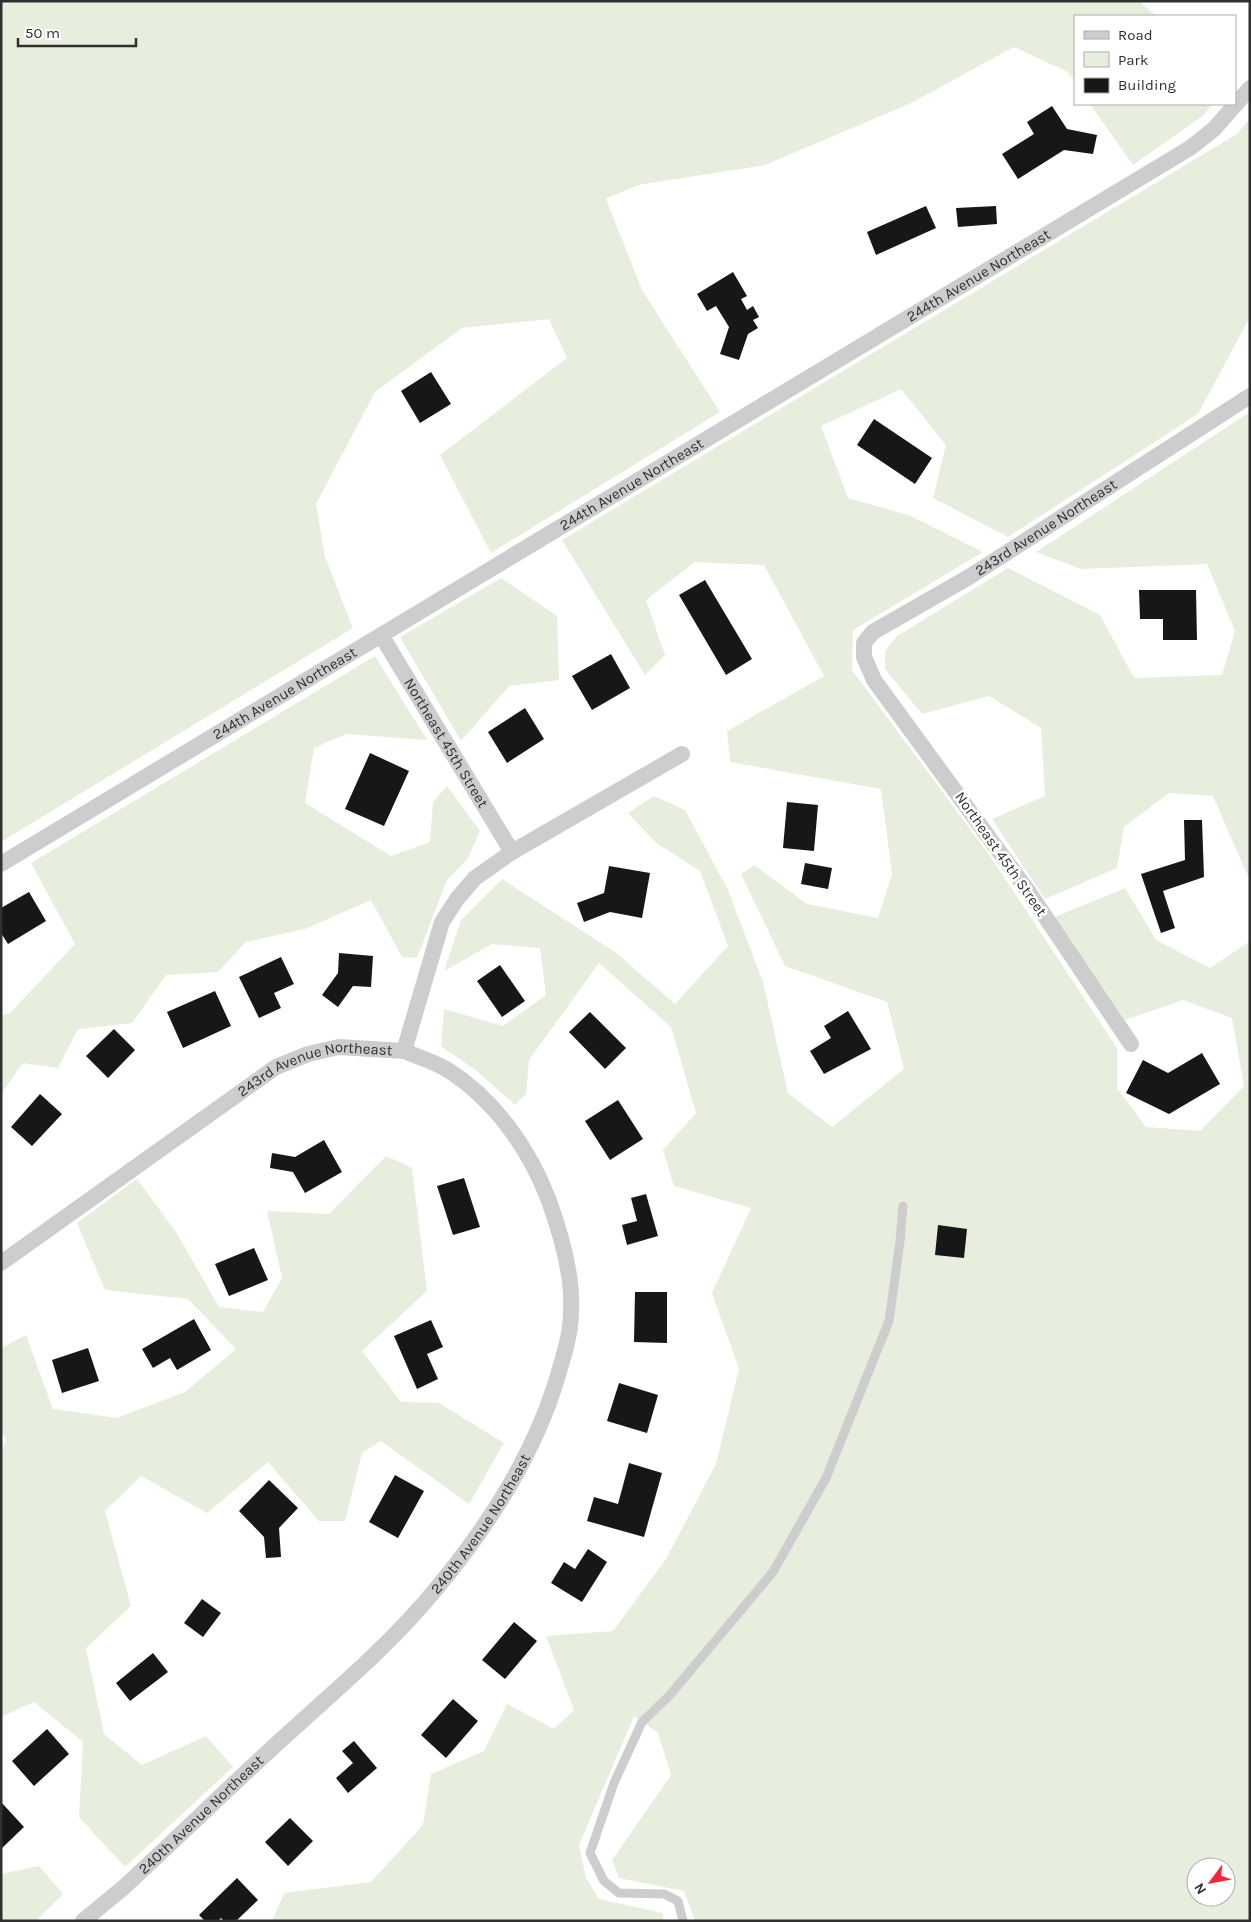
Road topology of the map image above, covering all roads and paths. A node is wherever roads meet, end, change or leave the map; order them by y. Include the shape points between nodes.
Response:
1 (1250, 88) edge
2 (1236, 104) edge
3 (1235, 105) edge
4 (1250, 396) edge
5 (381, 635) junction
6 (867, 667) joint
7 (682, 754) dead end
8 (512, 852) junction
9 (1, 864) edge
10 (1131, 1044) dead end
11 (404, 1051) junction
12 (903, 1206) dead end
13 (1, 1263) edge
14 (83, 1921) edge
15 (683, 1921) edge

1 - 2 street, 244th Avenue Northeast
3 - 5 street, 244th Avenue Northeast via 1214,129 1190,148
4 - 6 street, 243rd Avenue Northeast via 969,577 867,636 863,650
5 - 8 street, Northeast 45th Street
5 - 9 street, 244th Avenue Northeast
6 - 10 street, Northeast 45th Street via 1022,883
7 - 8 street, 243rd Avenue Northeast
8 - 11 street, 243rd Avenue Northeast via 475,878 442,922
11 - 13 street, 243rd Avenue Northeast via 339,1047 308,1054 276,1067
11 - 14 street, 240th Avenue Northeast via 446,1068 470,1085 526,1151 543,1185 557,1223 569,1277 572,1311 565,1353 546,1414 512,1483 436,1590 380,1648 130,1882
12 - 15 lane via 889,1321 826,1478 773,1572 642,1722 614,1783 590,1853 604,1881 619,1893 664,1894 678,1901

